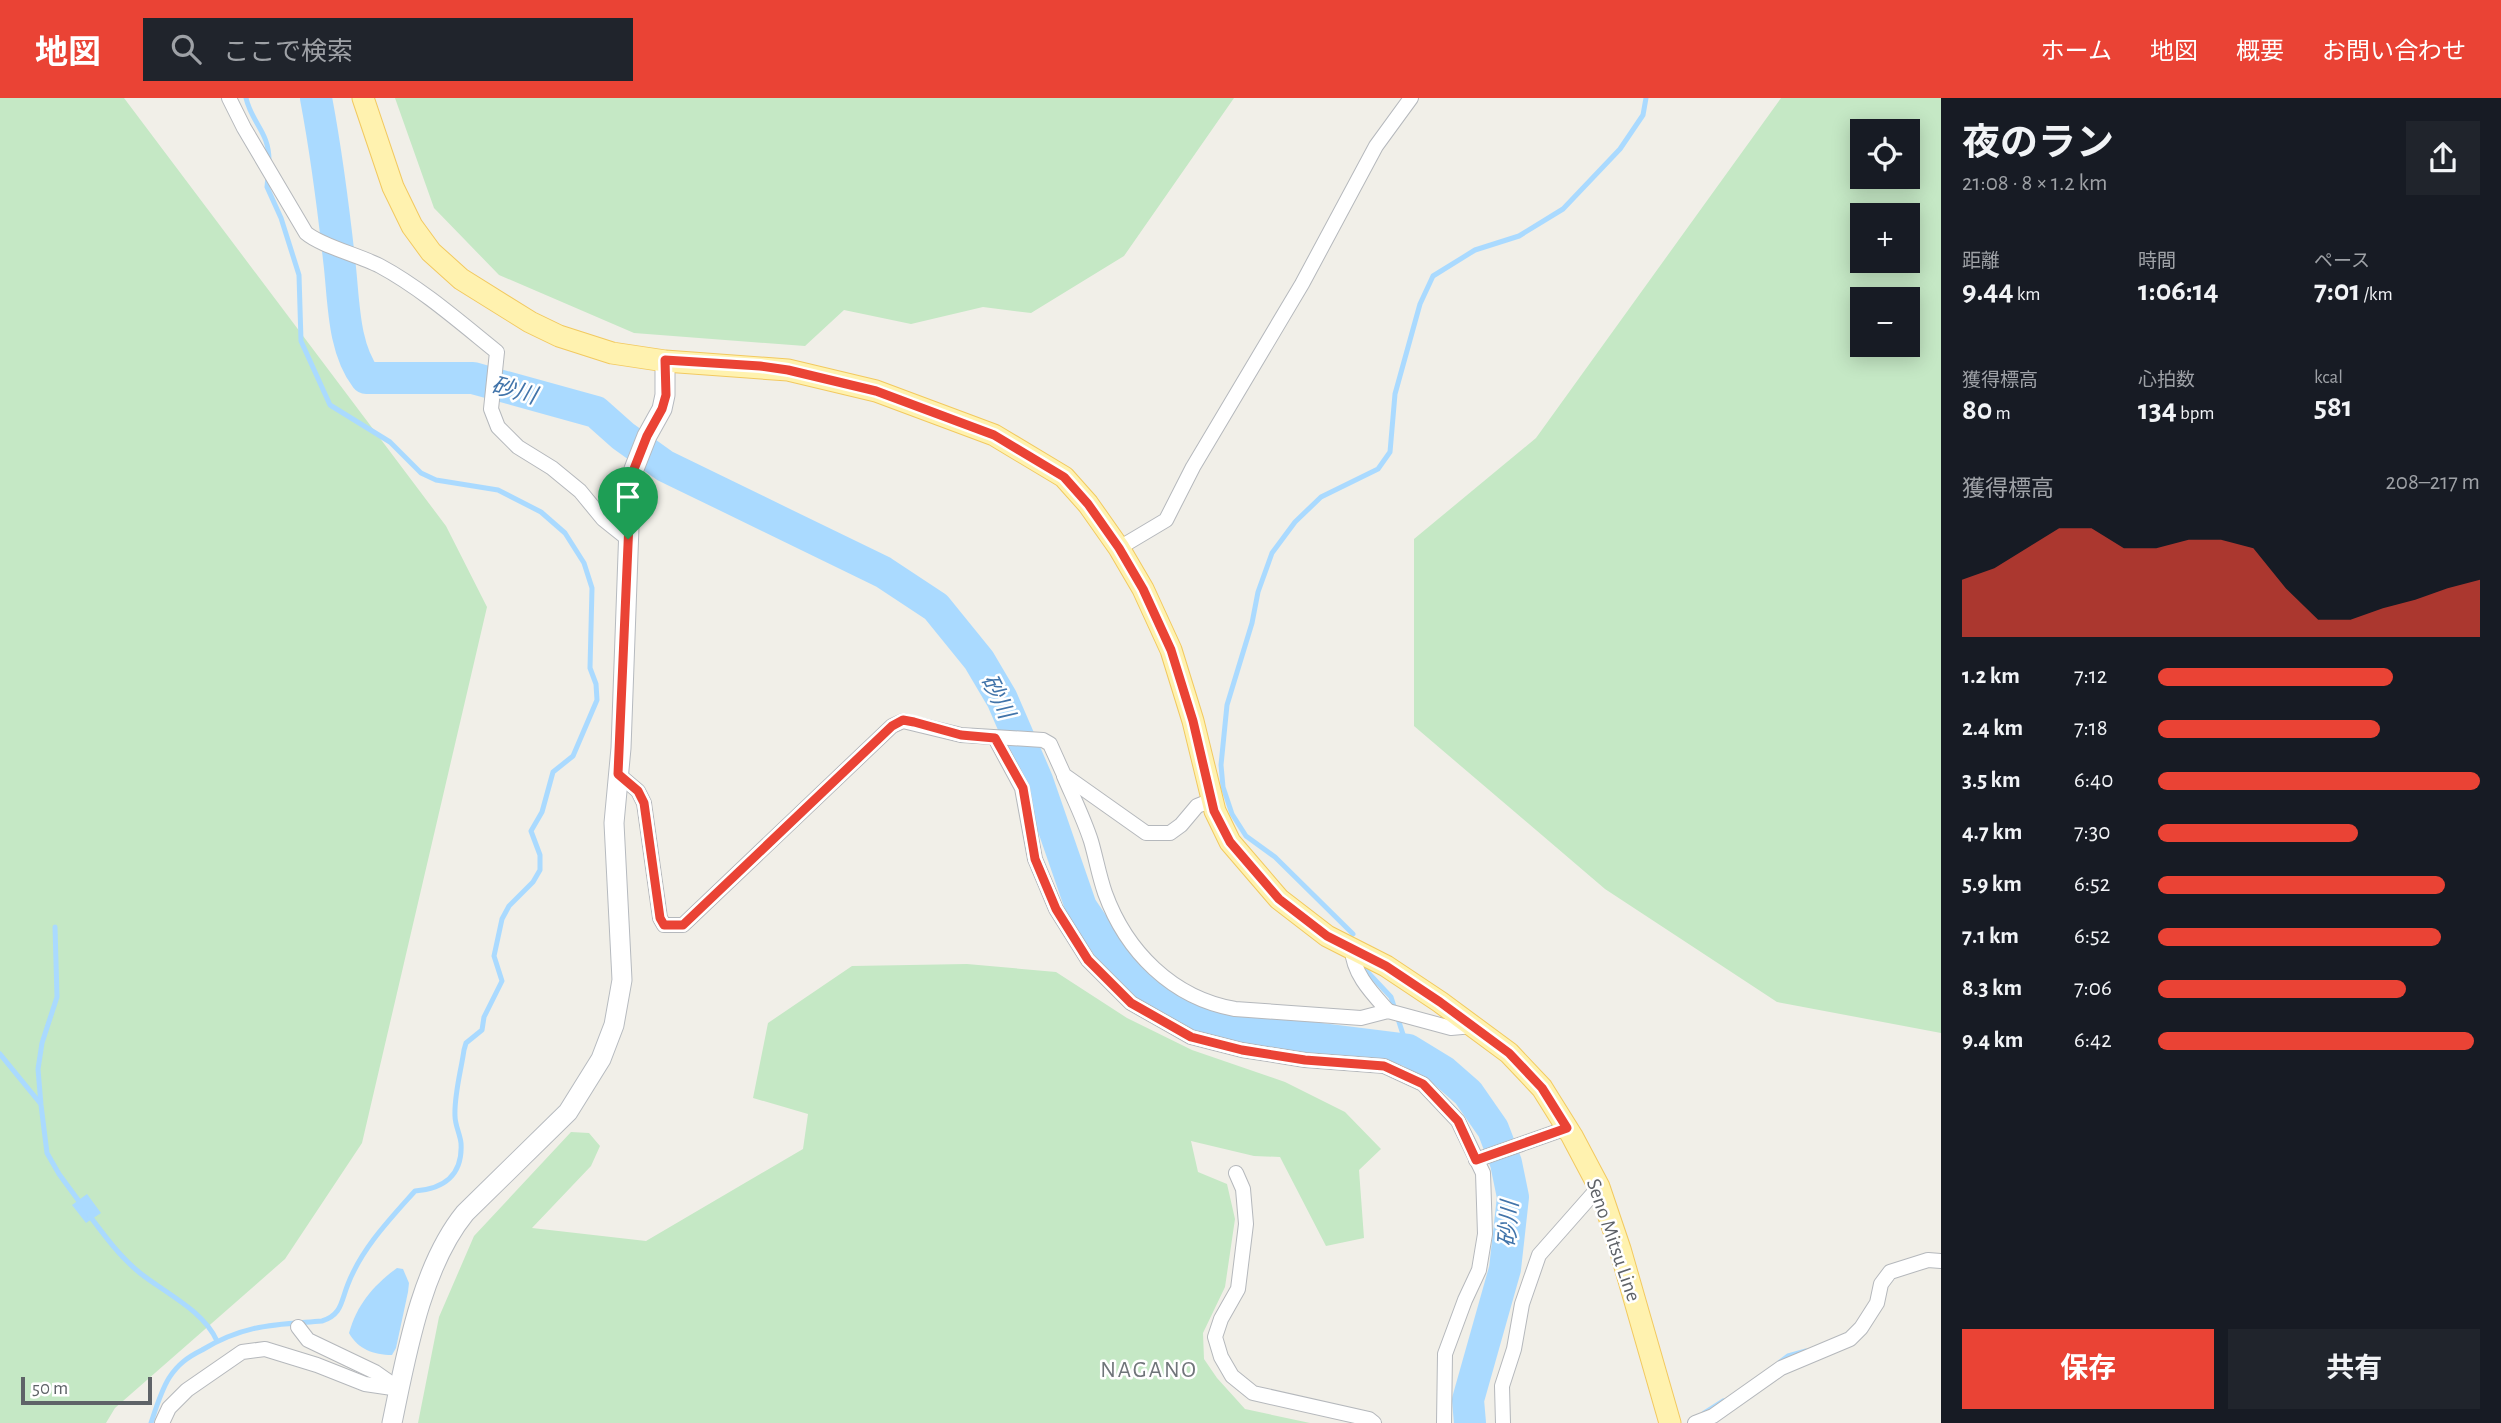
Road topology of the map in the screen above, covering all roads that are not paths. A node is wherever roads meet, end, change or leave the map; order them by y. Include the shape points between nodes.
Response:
1 (229, 98) edge
2 (363, 98) edge
3 (1411, 98) edge
4 (665, 360) junction
5 (628, 539) junction
6 (1119, 548) junction
7 (995, 738) junction
8 (618, 774) junction
9 (1064, 775) junction
10 (1212, 800) junction
11 (1352, 949) junction
12 (1388, 1011) junction
13 (1473, 1026) junction
14 (1567, 1128) junction
15 (1476, 1160) junction
16 (1236, 1173) dead end
17 (1599, 1187) junction
18 (1941, 1261) edge
19 (298, 1327) dead end
20 (399, 1389) junction
21 (162, 1423) edge
22 (392, 1423) edge
23 (1374, 1423) edge
24 (1444, 1423) edge
25 (1503, 1423) edge
26 (1670, 1423) edge
27 (1695, 1423) edge

1 - 5 street via 301,226 314,239 391,273 497,352 491,409 507,438 580,491 603,519
2 - 4 main road, Seno Mitsu Line via 393,187 412,226 431,252 461,279 559,336 612,353
3 - 6 street via 1376,146 1303,284 1166,520
4 - 5 main road via 666,395 634,469
4 - 6 main road, Seno Mitsu Line via 816,375 876,391 994,435 1064,477
5 - 8 main road
6 - 10 main road, Seno Mitsu Line via 1171,650
7 - 8 street via 961,735 903,720 892,726 683,925 674,926 664,925 660,918 644,803 638,791
7 - 9 street via 1050,744
7 - 15 street via 1023,788 1035,859 1056,909 1088,960 1131,1003 1191,1037 1242,1050 1384,1066 1423,1084 1458,1121
8 - 20 main road via 614,823 622,980 614,1025 601,1059 568,1112 452,1229 436,1259
9 - 10 street via 1146,833 1170,832 1197,806
9 - 12 street via 1091,839 1118,925 1155,971 1215,1006 1362,1018
10 - 11 main road, Seno Mitsu Line via 1230,842 1279,899
11 - 12 street via 1364,984
11 - 13 main road, Seno Mitsu Line via 1386,966
12 - 13 street via 1451,1028
13 - 14 main road, Seno Mitsu Line via 1509,1053 1542,1088
14 - 15 street
14 - 17 main road, Seno Mitsu Line
15 - 24 street via 1483,1173 1485,1234 1479,1270 1445,1354
16 - 23 street via 1243,1189 1246,1224 1238,1289 1215,1338 1221,1357 1232,1376 1253,1393
17 - 25 street via 1539,1255 1502,1386
17 - 26 main road, Seno Mitsu Line
18 - 27 street via 1928,1260 1890,1272 1877,1303 1850,1339 1781,1368 1713,1416
19 - 20 street via 308,1340 375,1372
20 - 21 street via 365,1384 265,1349 242,1352 187,1390
20 - 22 main road

